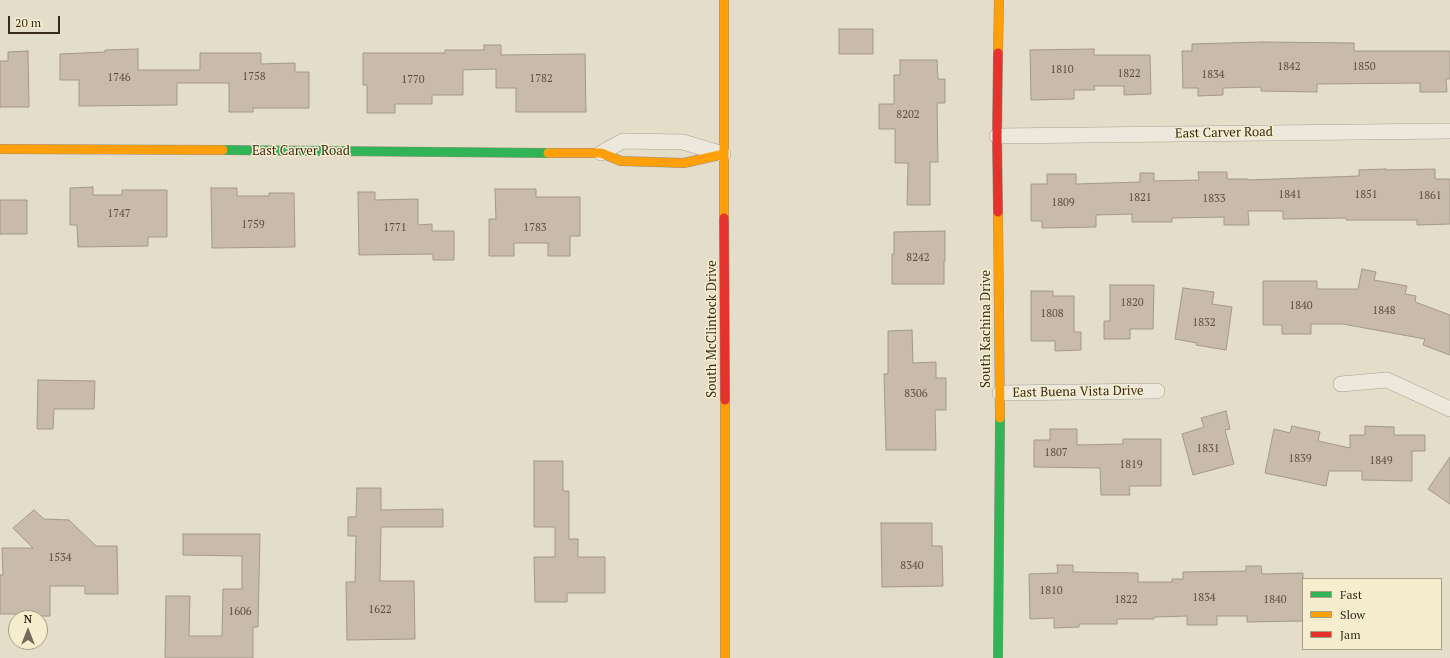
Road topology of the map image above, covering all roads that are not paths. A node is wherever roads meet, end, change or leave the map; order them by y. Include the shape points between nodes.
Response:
1 (724, 0) edge
2 (999, 0) edge
3 (1450, 131) edge
4 (997, 136) junction
5 (0, 149) edge
6 (601, 153) junction
7 (724, 154) junction
8 (1341, 384) dead end
9 (1157, 391) dead end
10 (1000, 393) junction
11 (1450, 408) edge
12 (725, 658) edge
13 (998, 658) edge

1 - 7 street, South McClintock Drive
2 - 4 street, South Kachina Drive
3 - 4 street, East Carver Road
4 - 10 street, South Kachina Drive
5 - 6 street, East Carver Road
6 - 7 street, East Carver Road via 621,161 684,163
6 - 7 street, East Carver Road via 623,141 661,141 683,142
7 - 12 street, South McClintock Drive
8 - 11 street via 1387,380
9 - 10 street, East Buena Vista Drive
10 - 13 street, South Kachina Drive

